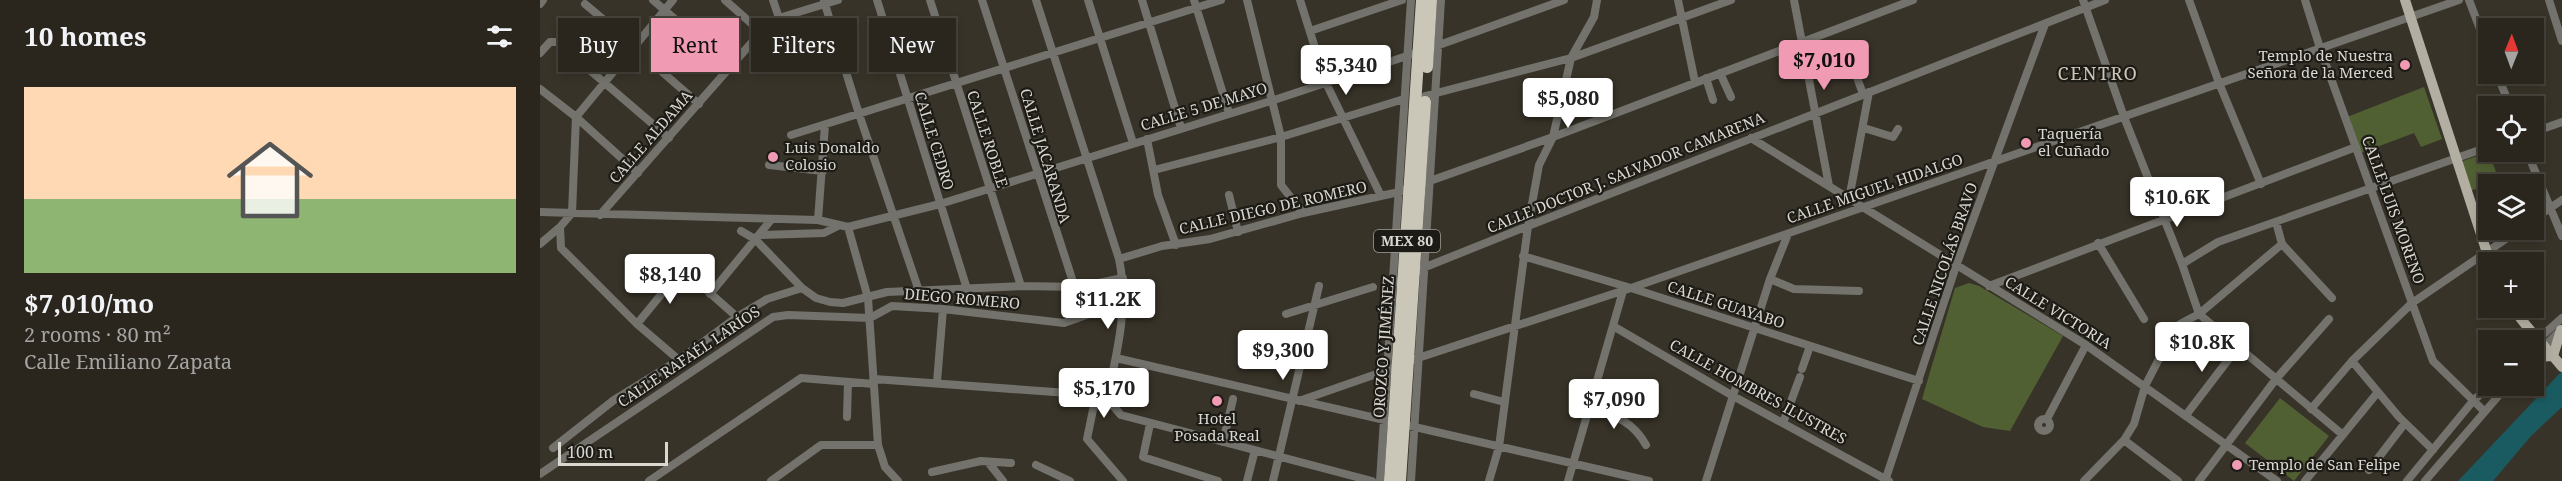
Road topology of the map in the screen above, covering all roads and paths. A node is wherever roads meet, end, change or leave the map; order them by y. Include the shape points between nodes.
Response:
1 (543, 0) edge
2 (653, 0) edge
3 (673, 0) edge
4 (724, 0) edge
5 (773, 0) edge
6 (838, 0) edge
7 (877, 0) edge
8 (930, 0) edge
9 (982, 0) edge
10 (1036, 0) edge
11 (1088, 0) edge
12 (1142, 0) edge
13 (1221, 0) edge
14 (1247, 0) edge
15 (1300, 0) edge
16 (1402, 0) edge
17 (1411, 0) edge
18 (1422, 0) edge
19 (1431, 0) edge
20 (1440, 0) edge
21 (1564, 0) edge
22 (1596, 0) edge
23 (1678, 0) edge
24 (1731, 0) edge
25 (1794, 0) edge
26 (1913, 0) edge
27 (2104, 0) edge
28 (2189, 0) edge
29 (2305, 0) edge
30 (2404, 0) edge
31 (2459, 0) edge
32 (2469, 0) edge
33 (2549, 0) edge
34 (824, 2) edge
35 (540, 4) edge
36 (585, 4) dead end
37 (1195, 4) edge
38 (2084, 4) edge
39 (665, 9) junction
40 (602, 18) edge
41 (675, 18) edge
42 (779, 18) joint
43 (2410, 18) junction
44 (1681, 19) junction
45 (1148, 22) junction
46 (751, 23) edge
47 (2045, 24) junction
48 (2478, 24) edge
49 (1310, 31) junction
50 (1100, 37) junction
51 (639, 39) edge
52 (2562, 41) edge
53 (1802, 42) junction
54 (751, 43) edge
55 (1429, 48) junction
56 (2320, 48) junction
57 (1052, 52) junction
58 (540, 53) edge
59 (1407, 56) junction
60 (739, 57) edge
61 (1571, 58) junction
62 (1851, 61) dead end
63 (1004, 68) junction
64 (611, 72) edge
65 (662, 72) edge
66 (726, 72) edge
67 (1720, 73) junction
68 (1706, 78) junction
69 (603, 82) junction
70 (1326, 82) junction
71 (1695, 82) junction
72 (955, 83) junction
73 (2219, 83) junction
74 (540, 89) edge
75 (1866, 93) junction
76 (1430, 94) junction
77 (1731, 97) dead end
78 (907, 98) junction
79 (1404, 99) junction
80 (1274, 100) junction
81 (1713, 100) dead end
82 (699, 104) junction
83 (1229, 113) junction
84 (1815, 113) junction
85 (859, 114) junction
86 (576, 117) junction
87 (2124, 117) junction
88 (1342, 118) junction
89 (2562, 122) edge
90 (825, 125) junction
91 (1181, 128) junction
92 (1864, 128) junction
93 (2544, 128) edge
94 (1898, 129) dead end
95 (791, 135) dead end
96 (1281, 137) junction
97 (1553, 137) junction
98 (669, 138) junction
99 (1751, 138) junction
100 (1147, 139) junction
101 (1133, 143) junction
102 (2356, 147) junction
103 (2478, 150) edge
104 (1086, 158) junction
105 (2456, 158) junction
106 (1997, 161) junction
107 (2531, 162) edge
108 (769, 165) dead end
109 (1154, 170) junction
110 (823, 171) junction
111 (638, 173) junction
112 (1037, 173) junction
113 (2261, 184) junction
114 (1414, 186) junction
115 (1829, 186) junction
116 (989, 189) junction
117 (2371, 189) junction
118 (1229, 195) dead end
119 (1381, 196) junction
120 (1849, 199) junction
121 (2562, 200) edge
122 (940, 204) junction
123 (1862, 208) junction
124 (2550, 208) junction
125 (540, 212) edge
126 (2544, 212) edge
127 (572, 213) junction
128 (1303, 213) junction
129 (600, 215) junction
130 (893, 217) junction
131 (2163, 219) junction
132 (771, 220) junction
133 (818, 220) junction
134 (2276, 222) junction
135 (560, 226) junction
136 (843, 226) junction
137 (1528, 226) junction
138 (741, 231) dead end
139 (1238, 232) junction
140 (1788, 234) junction
141 (2562, 236) edge
142 (758, 237) junction
143 (2508, 240) edge
144 (2098, 243) junction
145 (540, 244) edge
146 (2282, 244) junction
147 (1176, 245) junction
148 (2486, 252) edge
149 (2495, 252) edge
150 (1523, 256) junction
151 (1119, 259) junction
152 (675, 262) dead end
153 (2182, 264) junction
154 (2478, 264) edge
155 (1956, 266) junction
156 (682, 269) junction
157 (1408, 276) junction
158 (1123, 278) junction
159 (1770, 279) junction
160 (1074, 285) junction
161 (1021, 286) junction
162 (1319, 286) dead end
163 (1373, 286) dead end
164 (1989, 286) junction
165 (802, 288) junction
166 (967, 289) junction
167 (1627, 290) junction
168 (919, 291) junction
169 (1860, 291) dead end
170 (710, 294) junction
171 (868, 297) junction
172 (2332, 298) dead end
173 (1123, 302) junction
174 (2412, 303) junction
175 (1314, 306) junction
176 (943, 309) junction
177 (1286, 314) dead end
178 (2199, 314) junction
179 (736, 317) junction
180 (870, 318) junction
181 (2520, 318) edge
182 (2144, 319) dead end
183 (2329, 319) dead end
184 (637, 324) junction
185 (1613, 326) junction
186 (2562, 326) edge
187 (1514, 327) junction
188 (1754, 329) junction
189 (2529, 330) edge
190 (2544, 339) edge
191 (2086, 345) junction
192 (1810, 346) junction
193 (2238, 347) junction
194 (2544, 347) edge
195 (1116, 358) junction
196 (679, 360) junction
197 (2557, 360) edge
198 (2352, 361) junction
199 (1403, 364) junction
200 (2276, 379) junction
201 (874, 381) junction
202 (1919, 381) junction
203 (848, 382) junction
204 (937, 382) junction
205 (2145, 386) junction
206 (2378, 392) junction
207 (1473, 394) dead end
208 (1096, 395) junction
209 (1732, 396) junction
210 (2478, 396) edge
211 (2498, 396) edge
212 (1107, 399) junction
213 (1233, 399) dead end
214 (1296, 400) junction
215 (2473, 401) junction
216 (1504, 402) junction
217 (1589, 408) junction
218 (2311, 409) junction
219 (2484, 411) junction
220 (2186, 415) junction
221 (847, 417) dead end
222 (2047, 420) dead end
223 (1783, 423) junction
224 (2405, 423) junction
225 (1150, 424) junction
226 (1399, 424) junction
227 (2343, 435) junction
228 (2124, 440) junction
229 (1223, 442) junction
230 (878, 445) junction
231 (1646, 445) dead end
232 (2226, 445) junction
233 (1499, 447) junction
234 (553, 448) dead end
235 (1255, 450) junction
236 (2433, 450) junction
237 (1279, 456) junction
238 (988, 462) junction
239 (1011, 463) dead end
240 (1573, 464) junction
241 (1036, 465) dead end
242 (2369, 470) dead end
243 (932, 472) dead end
244 (540, 474) edge
245 (1056, 477) edge
246 (1887, 480) edge
247 (649, 481) edge
248 (771, 481) edge
249 (898, 481) edge
250 (1003, 481) edge
251 (1070, 481) edge
252 (1123, 481) edge
253 (1218, 481) edge
254 (1247, 481) edge
255 (1273, 481) edge
256 (1372, 481) edge
257 (1380, 481) edge
258 (1390, 481) edge
259 (1400, 481) edge
260 (1411, 481) edge
261 (1489, 481) edge
262 (1568, 481) edge
263 (1649, 481) edge
264 (1706, 481) edge
265 (2084, 481) edge
266 (2178, 481) edge
267 (2199, 481) edge
268 (2277, 481) edge
269 (2304, 481) edge
270 (2407, 481) edge
271 (2425, 481) edge

1 - 35 street
2 - 39 street
3 - 39 street
4 - 46 street
5 - 42 street
6 - 34 street, CALLE ALDAMA
7 - 78 street, CALLE CEDRO
8 - 72 street, CALLE ROBLE
9 - 63 street, CALLE JACARANDA
10 - 57 street
11 - 50 street
12 - 45 street
13 - 37 street
14 - 80 street
15 - 49 street
16 - 49 street
17 - 59 street, MEX 80
18 - 55 highway, OROZCO Y JIMÉNEZ / MEX 80
19 - 55 highway, OROZCO Y JIMÉNEZ / MEX 80
20 - 55 street, OROZCO Y JIMÉNEZ
21 - 55 street, CALLE 5 DE MAYO
22 - 61 street via 1594,17
23 - 44 street
24 - 44 street
25 - 53 street
26 - 53 street, CALLE DIEGO DE ROMERO
27 - 38 street, CALLE DOCTOR J. SALVADOR CAMARENA
28 - 73 street
29 - 56 street, CALLE LUIS MORENO
30 - 43 main road
31 - 43 street, CALLE MIGUEL HIDALGO
32 - 48 street
33 - 52 street
34 - 42 street, CALLE ALDAMA
34 - 85 street
36 - 40 street
37 - 45 street
37 - 83 street
38 - 47 street, CALLE DOCTOR J. SALVADOR CAMARENA
38 - 87 street
39 - 41 street
39 - 51 street
43 - 56 street, CALLE MIGUEL HIDALGO
43 - 105 main road
44 - 61 street
44 - 71 street
45 - 50 street
45 - 91 street
47 - 75 street, CALLE DOCTOR J. SALVADOR CAMARENA
47 - 106 street, CALLE NICOLÁS BRAVO
49 - 70 street
50 - 57 street
50 - 101 street
53 - 67 street, CALLE DIEGO DE ROMERO
53 - 84 street
54 - 60 street, CALLE ALDAMA
55 - 59 street, CALLE 5 DE MAYO
55 - 76 highway, OROZCO Y JIMÉNEZ / MEX 80
55 - 114 highway, OROZCO Y JIMÉNEZ / MEX 80
56 - 73 street, CALLE MIGUEL HIDALGO
56 - 102 street, CALLE LUIS MORENO
57 - 63 street
57 - 104 street
58 - 69 street via 550,42 557,42
59 - 70 street, CALLE 5 DE MAYO
59 - 79 street, MEX 80
61 - 76 street
61 - 97 street
62 - 75 street
63 - 72 street
63 - 112 street, CALLE JACARANDA
64 - 69 street
65 - 82 street
66 - 82 street, CALLE ALDAMA
67 - 68 street, CALLE DIEGO DE ROMERO
67 - 77 street
68 - 71 street, CALLE DIEGO DE ROMERO
68 - 81 street
69 - 86 street
69 - 98 street
70 - 80 street, CALLE 5 DE MAYO
70 - 88 street
71 - 97 street, CALLE DIEGO DE ROMERO
72 - 78 street
72 - 116 street, CALLE ROBLE
73 - 87 street, CALLE MIGUEL HIDALGO
73 - 113 street
74 - 86 street
75 - 84 street, CALLE DOCTOR J. SALVADOR CAMARENA
75 - 92 street
76 - 114 highway, OROZCO Y JIMÉNEZ / MEX 80
78 - 85 street
78 - 122 street, CALLE CEDRO
79 - 88 street
79 - 114 street, MEX 80
80 - 83 street, CALLE 5 DE MAYO
80 - 96 street
82 - 98 street, CALLE ALDAMA
83 - 91 street, CALLE 5 DE MAYO
84 - 99 street, CALLE DOCTOR J. SALVADOR CAMARENA
84 - 115 street
85 - 90 street
85 - 130 street
86 - 111 street
86 - 127 street
87 - 106 street, CALLE MIGUEL HIDALGO
87 - 131 street
88 - 96 street
88 - 119 street
89 - 93 street
90 - 95 street
90 - 110 street
91 - 100 street, CALLE 5 DE MAYO
92 - 94 street via 1893,137
92 - 120 street
96 - 109 street
96 - 128 street via 1281,185
97 - 114 street, CALLE DIEGO DE ROMERO
97 - 137 street via 1539,165
98 - 111 street, CALLE ALDAMA
99 - 115 street, CALLE VICTORIA
99 - 137 street, CALLE DOCTOR J. SALVADOR CAMARENA
100 - 101 street, CALLE 5 DE MAYO
100 - 109 street
101 - 104 street, CALLE 5 DE MAYO
102 - 113 street
102 - 117 street, CALLE LUIS MORENO
103 - 105 street
104 - 112 street, CALLE 5 DE MAYO
104 - 151 street
105 - 117 street
105 - 148 main road
106 - 123 street, CALLE MIGUEL HIDALGO
106 - 155 street, CALLE NICOLÁS BRAVO
107 - 124 street
108 - 110 street
109 - 147 street via 1158,195
110 - 133 street
111 - 129 street, CALLE ALDAMA
112 - 116 street, CALLE 5 DE MAYO
112 - 160 street, CALLE JACARANDA
113 - 131 street
114 - 119 street, CALLE DIEGO DE ROMERO
114 - 157 highway, OROZCO Y JIMÉNEZ / MEX 80
114 - 157 street, MEX 80
115 - 120 street, CALLE VICTORIA
116 - 122 street, CALLE 5 DE MAYO
116 - 161 street, CALLE ROBLE
117 - 134 street
117 - 174 street, CALLE LUIS MORENO
118 - 139 street
119 - 128 street, CALLE DIEGO DE ROMERO
120 - 123 street, CALLE VICTORIA
121 - 124 street
122 - 130 street, CALLE 5 DE MAYO
122 - 166 street, CALLE CEDRO
123 - 140 street, CALLE MIGUEL HIDALGO
123 - 155 street, CALLE VICTORIA
124 - 126 street
124 - 141 street
125 - 127 street
127 - 129 street
127 - 135 street
128 - 139 street, CALLE DIEGO DE ROMERO
129 - 132 street
130 - 136 street, CALLE 5 DE MAYO
130 - 168 street
131 - 144 street
131 - 153 street
132 - 133 street
132 - 142 street
133 - 136 street
134 - 146 street
134 - 153 street via 2218,242
135 - 145 street
135 - 184 street via 561,248
136 - 142 street, CALLE 5 DE MAYO via 824,233
136 - 171 street
137 - 150 street
137 - 157 street, CALLE DOCTOR J. SALVADOR CAMARENA
138 - 142 street
139 - 147 street, CALLE DIEGO DE ROMERO
140 - 159 street
140 - 167 street, CALLE MIGUEL HIDALGO
142 - 165 street
142 - 170 street
143 - 149 street
144 - 164 street
144 - 182 street
146 - 172 street
146 - 178 street
147 - 151 street, CALLE DIEGO DE ROMERO
150 - 167 street, CALLE GUAYABO
150 - 187 street
151 - 158 street
152 - 156 street
153 - 178 street
154 - 174 street
155 - 164 street, CALLE VICTORIA
155 - 202 street, CALLE NICOLÁS BRAVO
156 - 170 street
156 - 184 street
157 - 199 highway, OROZCO Y JIMÉNEZ / MEX 80
157 - 199 street, MEX 80
158 - 160 street
158 - 173 street
159 - 169 street via 1794,289
159 - 188 street
160 - 161 street
161 - 166 street
162 - 175 street
163 - 175 street
164 - 191 street, CALLE VICTORIA
165 - 171 street via 830,302
165 - 179 street, CALLE RAFAÉL LARÍOS via 767,299
166 - 168 street
167 - 185 street
167 - 187 street, CALLE MIGUEL HIDALGO
167 - 188 street, CALLE GUAYABO
168 - 171 street
170 - 179 street
171 - 180 street
173 - 176 street, DIEGO ROMERO via 1064,323
173 - 195 street
174 - 198 street
174 - 215 street, CALLE LUIS MORENO via 2433,361
175 - 177 street
175 - 214 street
176 - 180 street, DIEGO ROMERO via 892,306
176 - 204 street
178 - 193 street
178 - 205 street via 2180,324 2172,334
179 - 196 street, CALLE RAFAÉL LARÍOS
180 - 201 street
180 - 244 street, CALLE RAFAÉL LARÍOS via 788,315 765,321
181 - 189 main road
183 - 200 street
184 - 196 street
185 - 209 street, CALLE HOMBRES ILUSTRES
185 - 217 street
186 - 190 street
186 - 197 main road
187 - 199 street, CALLE MIGUEL HIDALGO
187 - 216 street
188 - 192 street, CALLE GUAYABO
188 - 209 street
191 - 205 street, CALLE VICTORIA
191 - 222 street
192 - 202 street, CALLE GUAYABO
192 - 223 street
193 - 200 street
193 - 220 street
194 - 197 main road
195 - 212 street
195 - 214 street
196 - 234 street, CALLE RAFAÉL LARÍOS via 614,400
198 - 206 street
198 - 218 street
199 - 214 street, CALLE MIGUEL HIDALGO
199 - 226 highway, OROZCO Y JIMÉNEZ / MEX 80
199 - 226 street, MEX 80
200 - 218 street
200 - 232 street
201 - 203 street
201 - 204 street
201 - 230 street
202 - 246 street, CALLE NICOLÁS BRAVO
203 - 221 street
203 - 247 street via 801,378
204 - 208 street
205 - 220 street, CALLE VICTORIA
205 - 228 street via 2134,424
206 - 224 street
206 - 227 street
207 - 216 street
208 - 212 street
208 - 252 street via 1087,439
209 - 223 street, CALLE HOMBRES ILUSTRES
209 - 264 street
210 - 215 street
211 - 219 street
212 - 225 street via 1121,415
213 - 229 street
214 - 226 street
214 - 237 street
215 - 219 street, CALLE LUIS MORENO
215 - 236 street
216 - 233 street
217 - 231 street via 1637,429
217 - 240 street
218 - 227 street
219 - 271 street
220 - 232 street, CALLE VICTORIA
223 - 246 street, CALLE HOMBRES ILUSTRES
224 - 236 street
224 - 242 street
225 - 229 street
225 - 253 street via 1143,457
226 - 233 street
226 - 257 street, MEX 80
226 - 258 highway, OROZCO Y JIMÉNEZ / MEX 80
226 - 259 highway, OROZCO Y JIMÉNEZ / MEX 80
226 - 260 street, OROZCO Y JIMÉNEZ
227 - 269 street
228 - 265 street
228 - 266 street
229 - 235 street
230 - 248 street via 821,445
230 - 249 street via 885,467
232 - 267 street
232 - 268 street, CALLE VICTORIA
233 - 240 street
233 - 261 street
235 - 237 street
235 - 254 street
236 - 270 street
237 - 255 street
237 - 256 street
238 - 239 street
238 - 243 street
238 - 250 street
240 - 262 street
240 - 263 street
241 - 245 street
245 - 251 street

